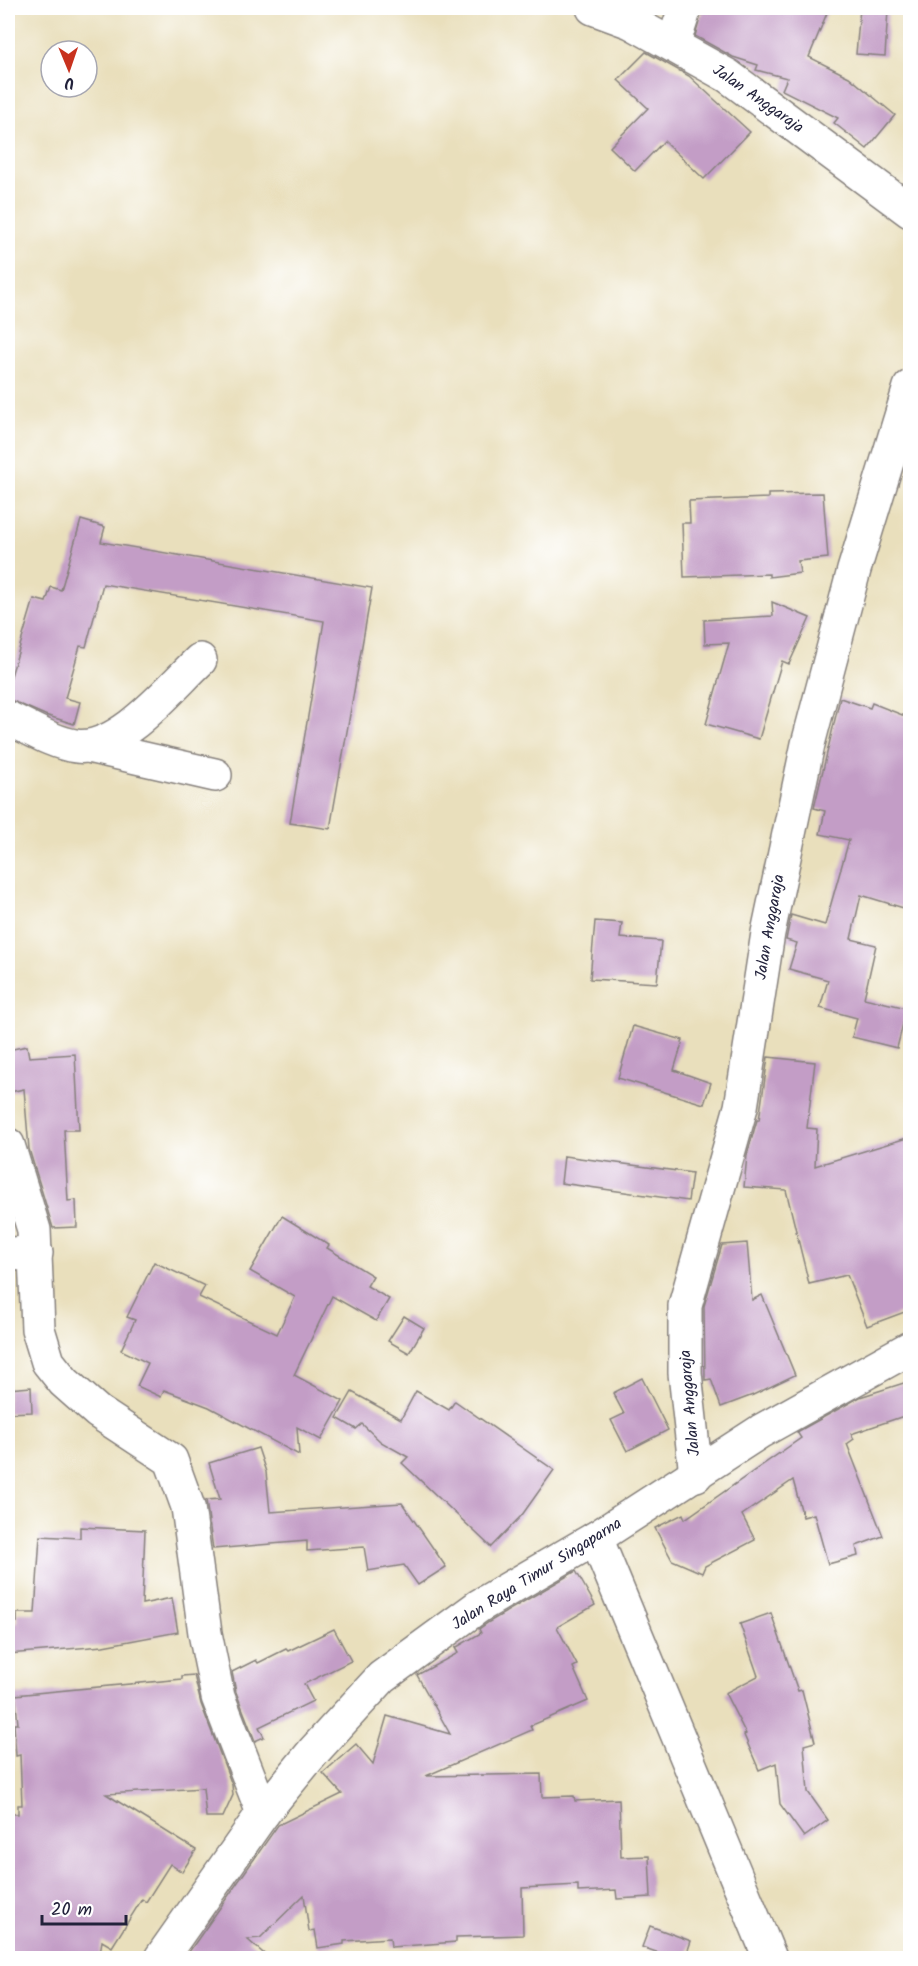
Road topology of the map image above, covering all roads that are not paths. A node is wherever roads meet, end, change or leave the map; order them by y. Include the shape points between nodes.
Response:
1 (593, 8) edge
2 (685, 8) edge
3 (673, 45) junction
4 (910, 211) edge
5 (910, 387) edge
6 (200, 660) dead end
7 (8, 718) edge
8 (92, 747) junction
9 (215, 775) dead end
10 (8, 1145) edge
11 (22, 1254) edge
12 (910, 1348) edge
13 (696, 1475) junction
14 (596, 1538) junction
15 (263, 1814) junction
16 (161, 1959) edge
17 (770, 1959) edge

1 - 3 street, Jalan Anggaraja via 631,22
2 - 3 street
3 - 4 street, Jalan Anggaraja via 729,76
5 - 13 street, Jalan Anggaraja via 854,570 808,744 768,933 741,1107 685,1306 685,1373
6 - 8 street via 126,729
7 - 8 street via 63,742
8 - 9 street
10 - 11 street via 34,1230
11 - 15 street via 48,1362 98,1412 171,1460 188,1507 218,1697
12 - 13 street, Jalan Raya Timur Singaparna via 761,1431
13 - 14 street, Jalan Raya Timur Singaparna
14 - 15 street, Jalan Raya Timur Singaparna via 479,1606 382,1677
14 - 17 street
15 - 16 street, Jalan Raya Timur Singaparna

